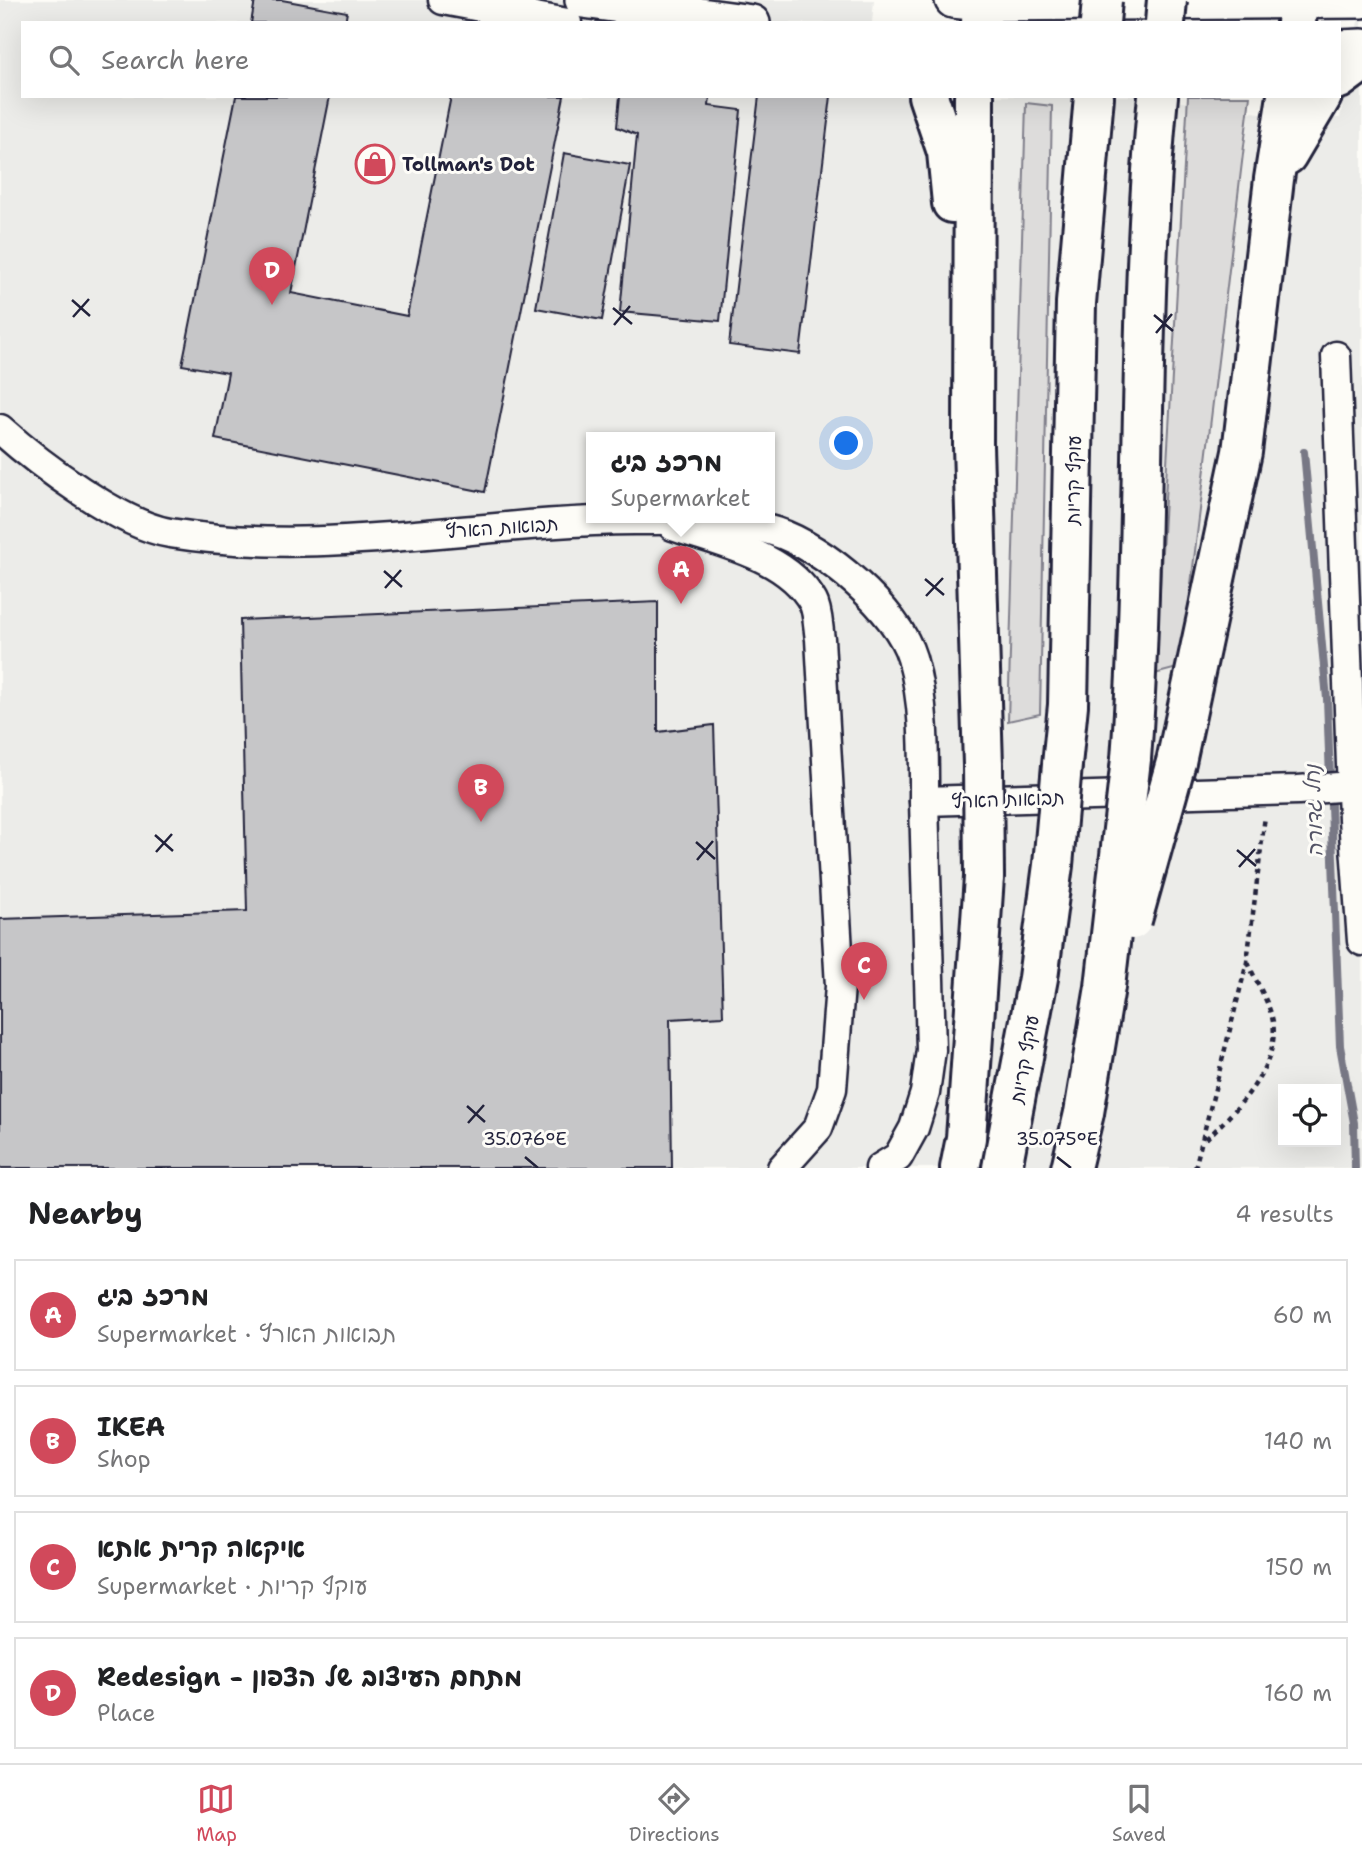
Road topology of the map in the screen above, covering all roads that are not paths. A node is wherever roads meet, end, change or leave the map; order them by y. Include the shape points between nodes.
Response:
1 (443, 0) edge
2 (583, 0) edge
3 (1102, 0) edge
4 (1167, 0) edge
5 (1362, 0) edge
6 (974, 6) edge
7 (1298, 8) edge
8 (607, 14) edge
9 (556, 21) edge
10 (720, 21) edge
11 (1100, 21) edge
12 (1165, 21) edge
13 (1362, 47) edge
14 (1341, 48) edge
15 (1362, 62) edge
16 (1341, 78) edge
17 (929, 98) edge
18 (974, 98) edge
19 (1094, 98) edge
20 (1158, 98) edge
21 (1287, 98) edge
22 (1321, 98) edge
23 (1274, 179) junction
24 (1336, 356) dead end
25 (973, 398) junction
26 (0, 429) edge
27 (586, 520) edge
28 (664, 523) edge
29 (734, 523) edge
30 (1355, 786) edge
31 (924, 801) junction
32 (1362, 941) edge
33 (1092, 1064) junction
34 (782, 1168) edge
35 (880, 1168) edge
36 (960, 1168) edge
37 (1002, 1168) edge
38 (1072, 1168) edge

1 - 9 street
2 - 8 main road
3 - 11 highway, bridge
4 - 12 highway, bridge
5 - 7 main road
6 - 7 main road
8 - 10 main road
13 - 14 main road
15 - 16 highway
17 - 25 highway via 947,152
18 - 25 highway
19 - 37 highway, עוקף קריות, bridge via 1076,303 1068,705 1038,978
20 - 33 highway, bridge via 1149,192 1131,760
21 - 23 highway
22 - 23 highway
23 - 33 highway, bridge via 1242,452 1176,762
24 - 30 street
25 - 36 highway, bridge via 984,877 966,1138
26 - 27 street, תבואות הארץ via 80,489 132,519 168,533 282,543
28 - 34 street via 769,561 795,580 814,603 820,639 840,986 832,1089 818,1128
29 - 31 street, תבואות הארץ via 778,532 823,556 891,621 912,657 924,747
30 - 31 street, תבואות הארץ
30 - 32 street
31 - 35 street via 931,1050 915,1128 898,1157
33 - 38 highway, bridge

